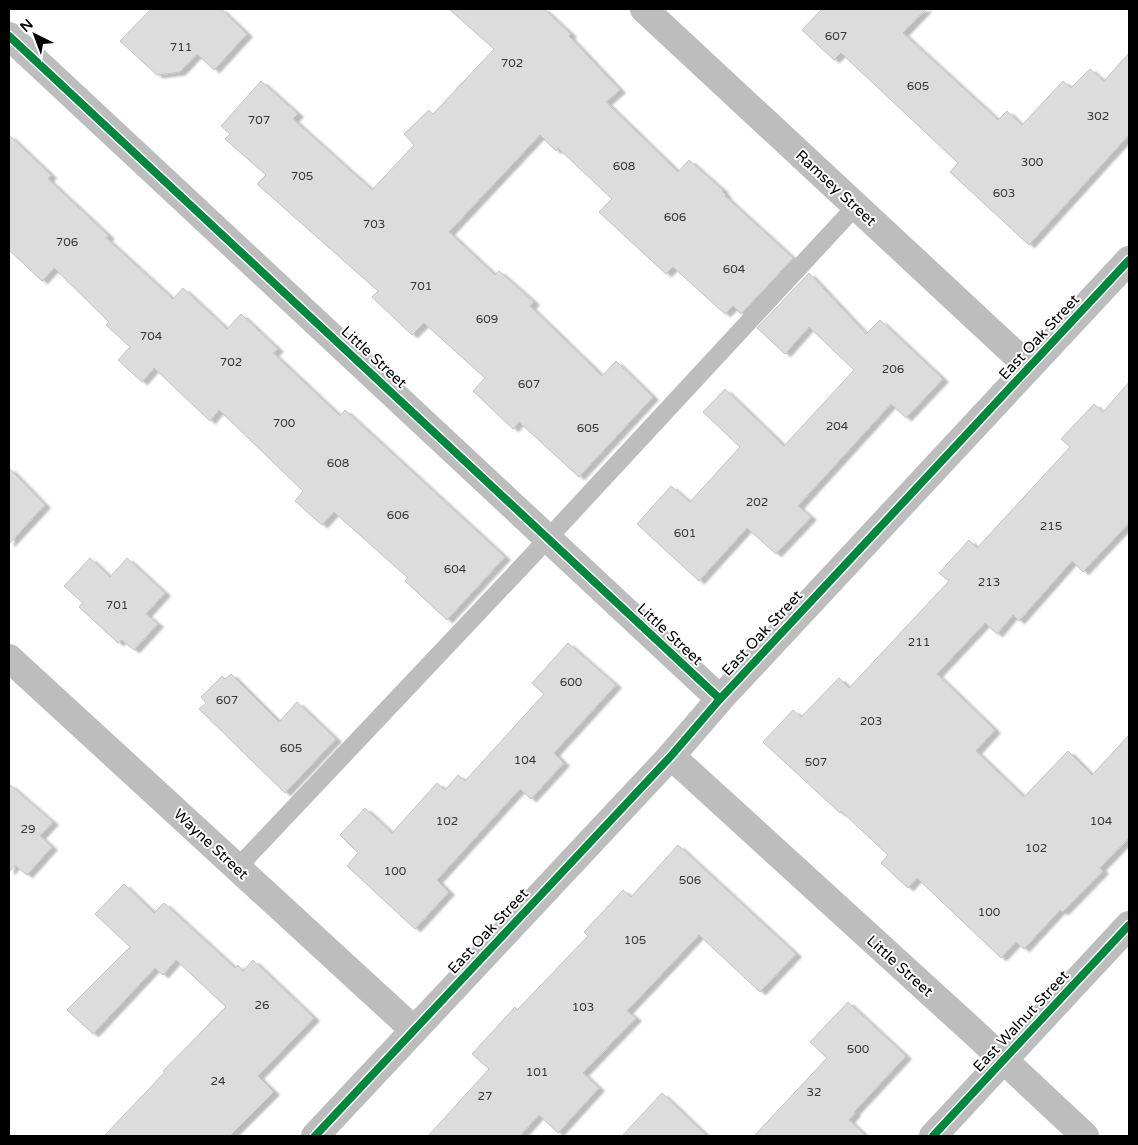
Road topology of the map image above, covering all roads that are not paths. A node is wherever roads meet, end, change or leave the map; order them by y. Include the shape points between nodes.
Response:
1 (644, 9) edge
2 (9, 36) edge
3 (856, 206) junction
4 (1129, 260) edge
5 (1029, 367) junction
6 (548, 538) junction
7 (13, 671) edge
8 (720, 699) junction
9 (670, 756) junction
10 (237, 868) junction
11 (1129, 925) edge
12 (414, 1030) junction
13 (1004, 1060) junction
14 (315, 1136) edge
15 (933, 1136) edge
16 (1085, 1136) edge

1 - 3 street, Ramsey Street
2 - 6 street, Little Street
3 - 5 street, Ramsey Street
3 - 6 lane
4 - 5 street, East Oak Street
5 - 8 street, East Oak Street
6 - 8 street, Little Street
6 - 10 lane
7 - 10 street, Wayne Street
8 - 9 street, East Oak Street
9 - 12 street, East Oak Street
9 - 13 street, Little Street
10 - 12 street, Wayne Street
11 - 13 street, East Walnut Street
12 - 14 street, East Oak Street
13 - 15 street, East Walnut Street
13 - 16 street, Little Street

